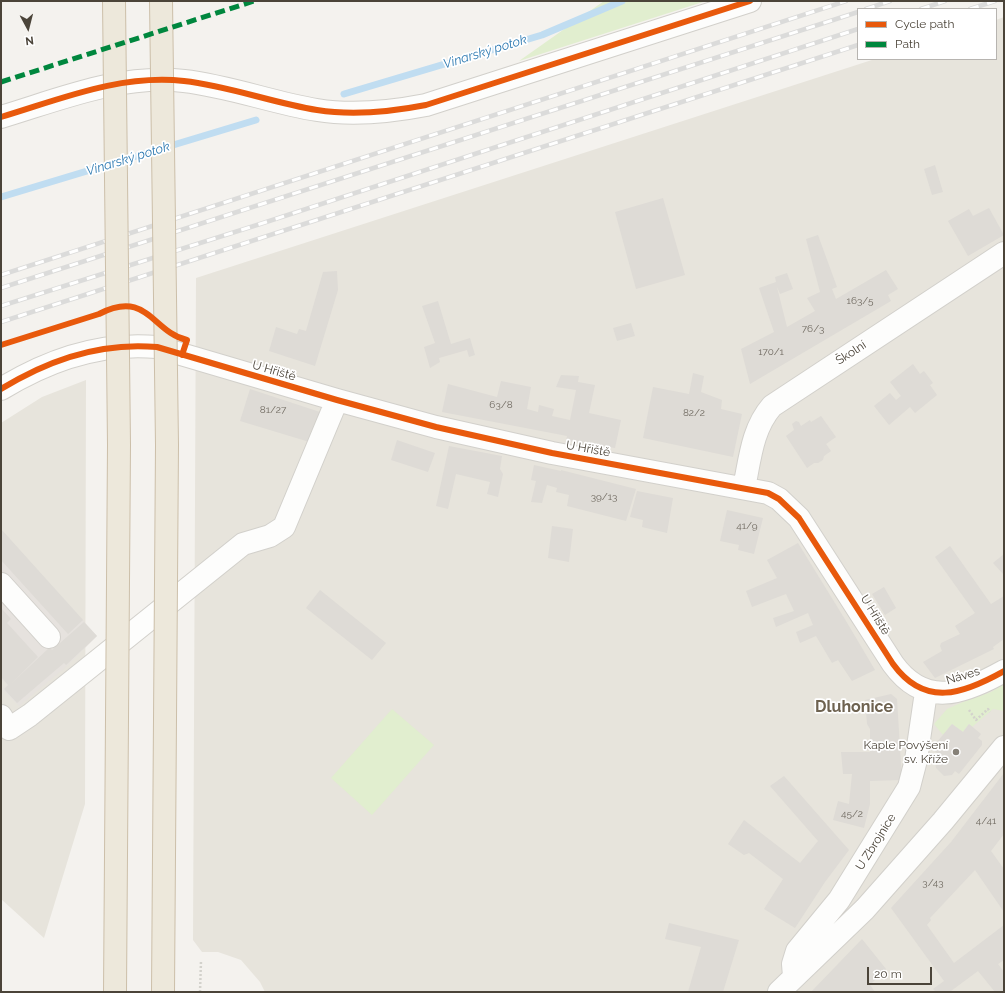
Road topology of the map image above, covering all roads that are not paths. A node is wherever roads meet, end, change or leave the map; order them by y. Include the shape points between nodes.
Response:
1 (114, 1) edge
2 (161, 1) edge
3 (750, 1) edge
4 (1, 117) edge
5 (1004, 253) edge
6 (1, 389) edge
7 (337, 400) junction
8 (744, 488) junction
9 (1, 584) edge
10 (49, 637) dead end
11 (1004, 671) edge
12 (926, 692) junction
13 (1, 716) edge
14 (1004, 747) edge
15 (794, 976) junction
16 (115, 992) edge
17 (163, 992) edge
18 (779, 992) edge

1 - 16 highway, bridge via 119,437
2 - 17 highway, bridge via 167,437
3 - 4 street via 426,104 392,111 362,114 317,110 206,84 153,80 99,86
5 - 8 street, Školní via 772,406 754,436
6 - 7 street, U Hřiště via 30,372 78,354 126,346 157,348
7 - 8 street, U Hřiště via 436,427 552,453
7 - 13 street via 284,527 270,536 243,544 9,729
8 - 12 street, U Hřiště via 768,493 779,499 799,518 893,664 907,681
9 - 10 street
11 - 12 street, Náves via 973,687 947,693
12 - 15 street, U Zbrojnice via 916,760 909,787 839,900 797,952 793,964
14 - 15 street via 865,910
15 - 18 street

